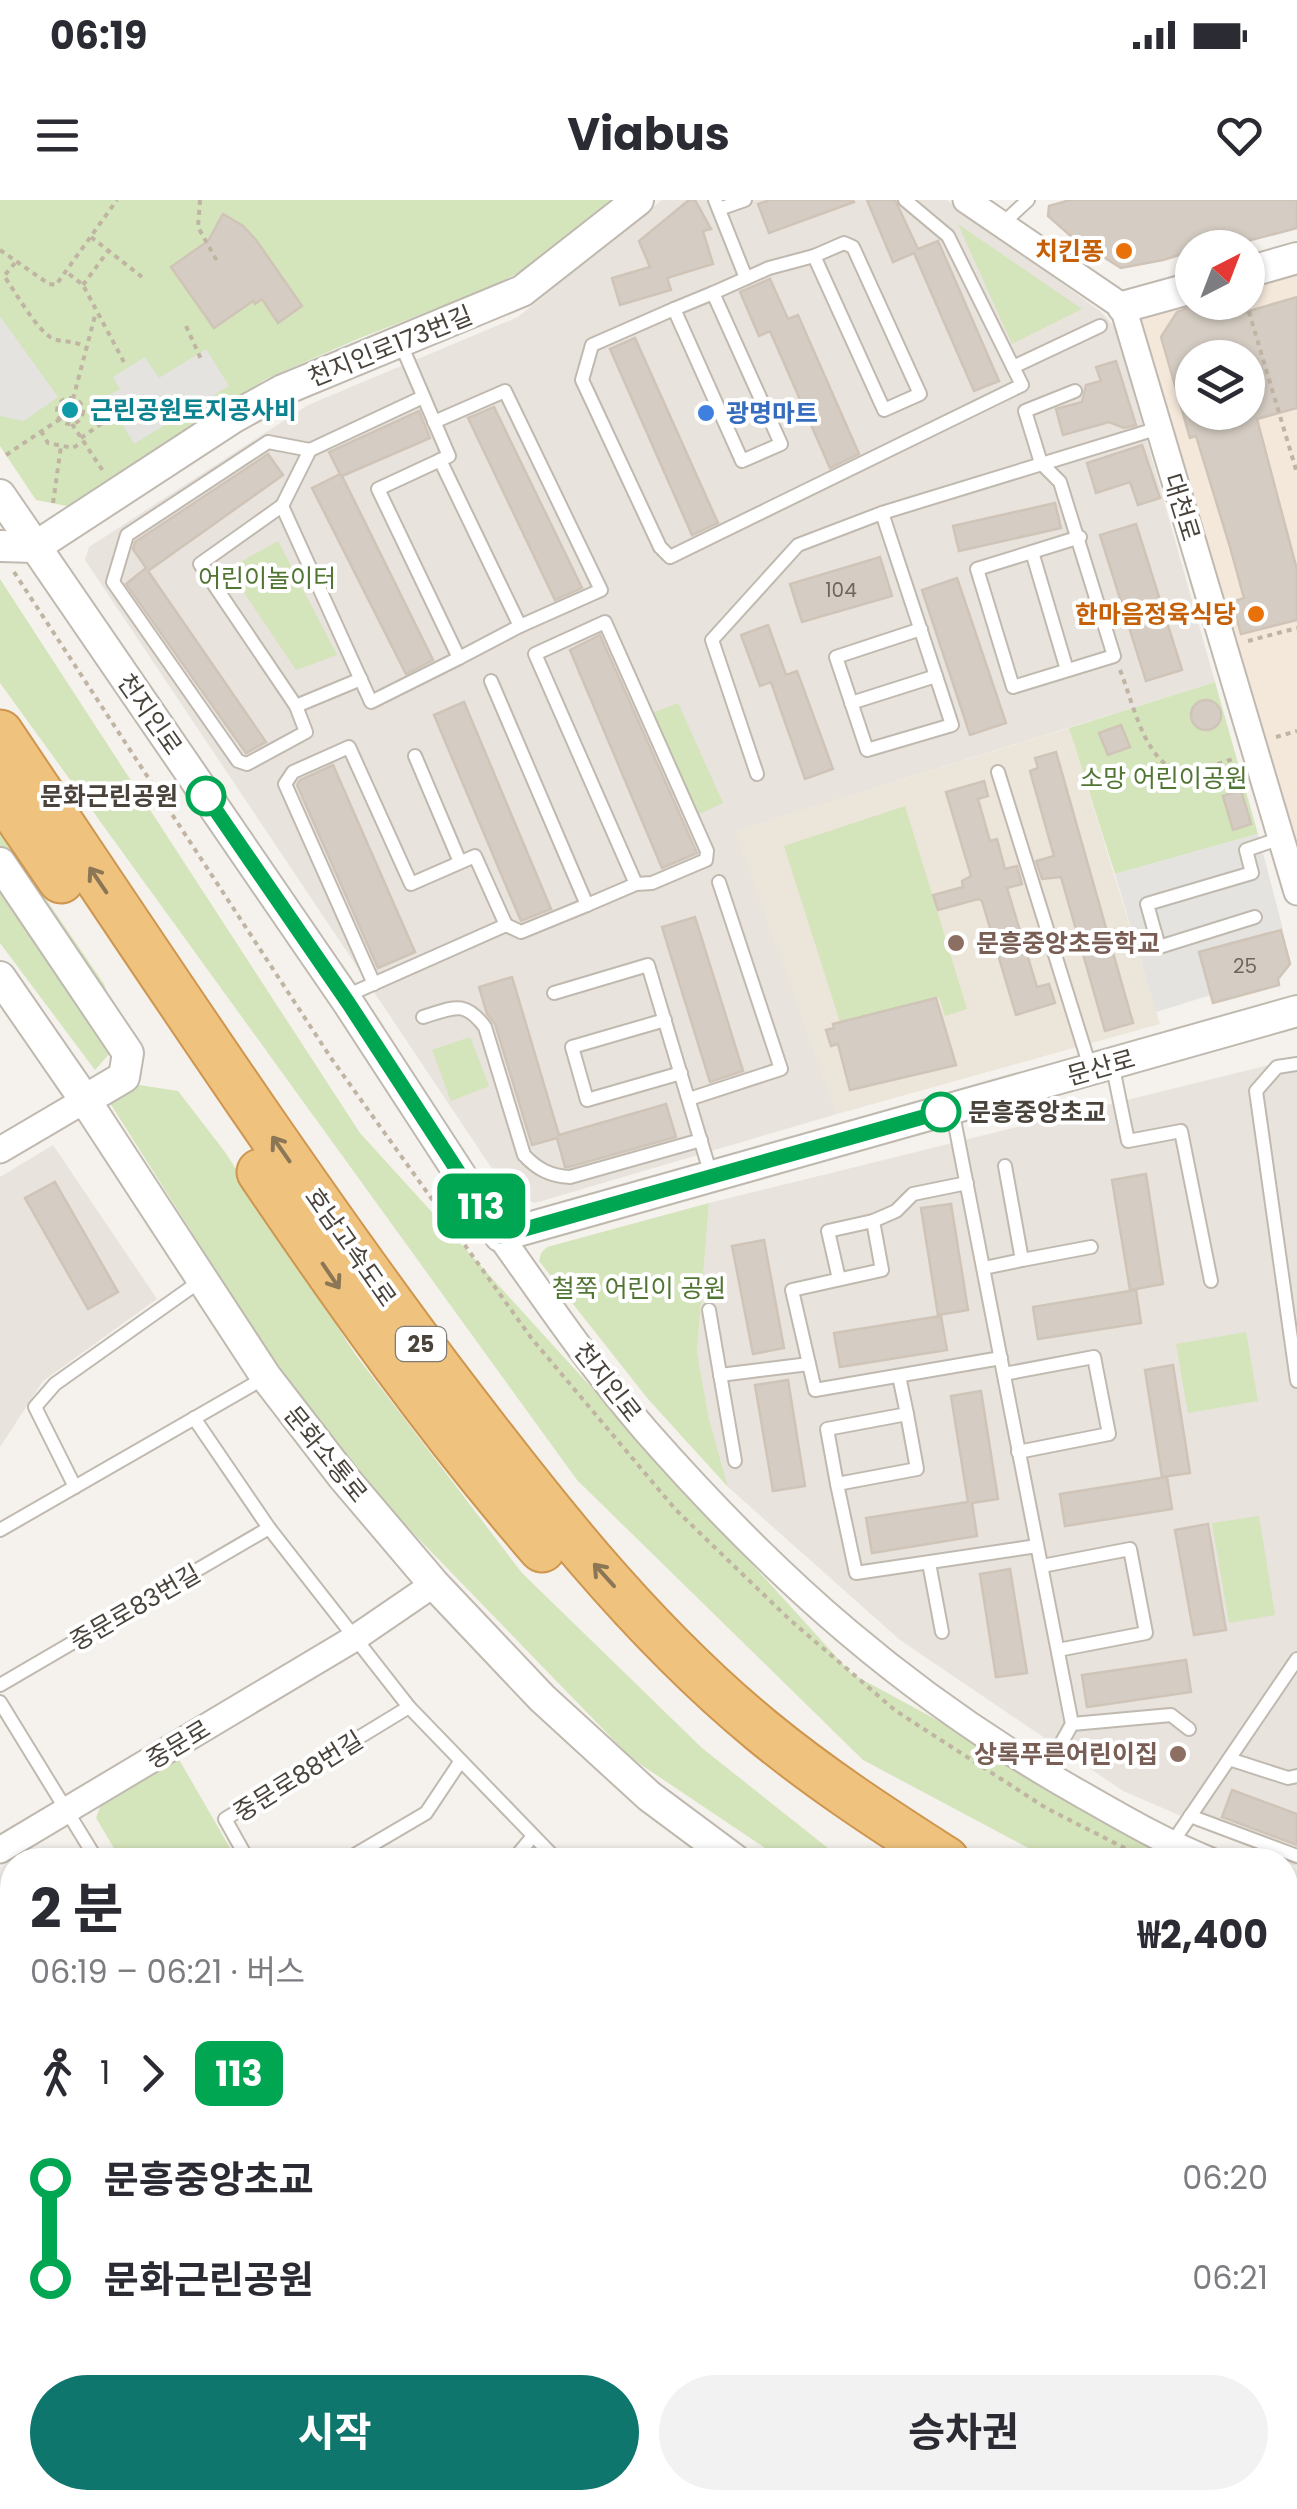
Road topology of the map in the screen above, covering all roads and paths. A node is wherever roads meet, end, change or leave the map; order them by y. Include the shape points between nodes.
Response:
1 (117, 200) edge
2 (200, 200) edge
3 (638, 200) edge
4 (745, 200) edge
5 (905, 200) edge
6 (966, 200) edge
7 (1028, 200) edge
8 (717, 204) edge
9 (1001, 225) junction
10 (92, 237) junction
11 (0, 250) edge
12 (108, 251) junction
13 (814, 256) junction
14 (1297, 258) edge
15 (216, 261) dead end
16 (16, 262) junction
17 (1265, 267) edge
18 (67, 273) junction
19 (142, 277) dead end
20 (746, 278) junction
21 (82, 285) junction
22 (713, 293) junction
23 (1175, 294) edge
24 (674, 309) junction
25 (97, 310) junction
26 (1111, 317) junction
27 (1251, 320) edge
28 (186, 326) dead end
29 (400, 342) junction
30 (85, 347) junction
31 (200, 359) dead end
32 (126, 366) dead end
33 (1013, 367) junction
34 (1075, 391) dead end
35 (423, 397) junction
36 (73, 399) junction
37 (115, 414) dead end
38 (60, 419) junction
39 (434, 422) junction
40 (72, 424) junction
41 (1159, 428) junction
42 (41, 431) junction
43 (82, 440) junction
44 (62, 446) junction
45 (310, 450) junction
46 (6, 455) dead end
47 (440, 460) junction
48 (1041, 463) junction
49 (1297, 473) edge
50 (108, 479) dead end
51 (0, 495) edge
52 (53, 503) dead end
53 (283, 505) junction
54 (882, 512) junction
55 (1080, 538) junction
56 (0, 546) edge
57 (34, 547) junction
58 (1032, 552) junction
59 (520, 626) junction
60 (1297, 628) edge
61 (921, 630) junction
62 (1236, 645) junction
63 (1114, 656) junction
64 (459, 658) junction
65 (1067, 670) junction
66 (936, 676) junction
67 (360, 679) junction
68 (491, 681) dead end
69 (851, 702) junction
70 (296, 706) junction
71 (1297, 731) edge
72 (0, 734) edge
73 (1276, 737) dead end
74 (415, 756) dead end
75 (1236, 758) dead end
76 (998, 772) dead end
77 (757, 774) dead end
78 (0, 790) edge
79 (1281, 838) junction
80 (460, 862) junction
81 (0, 863) edge
82 (719, 882) dead end
83 (636, 884) junction
84 (1297, 892) edge
85 (588, 905) junction
86 (1255, 917) dead end
87 (506, 925) junction
88 (0, 977) edge
89 (374, 984) junction
90 (554, 993) dead end
91 (344, 997) junction
92 (1297, 1011) edge
93 (423, 1017) dead end
94 (665, 1020) junction
95 (1297, 1064) edge
96 (1101, 1066) junction
97 (681, 1073) junction
98 (689, 1099) junction
99 (86, 1100) junction
100 (952, 1108) junction
101 (701, 1140) junction
102 (0, 1150) edge
103 (1006, 1166) dead end
104 (712, 1177) junction
105 (967, 1184) junction
106 (872, 1221) junction
107 (500, 1236) junction
108 (1091, 1247) dead end
109 (1022, 1260) junction
110 (984, 1268) junction
111 (202, 1279) junction
112 (839, 1279) junction
113 (1211, 1281) dead end
114 (709, 1310) dead end
115 (1293, 1323) edge
116 (1001, 1358) junction
117 (809, 1364) junction
118 (1004, 1374) junction
119 (720, 1376) junction
120 (900, 1376) junction
121 (266, 1377) junction
122 (1297, 1381) edge
123 (907, 1414) junction
124 (194, 1418) junction
125 (1018, 1452) junction
126 (735, 1460) dead end
127 (837, 1484) junction
128 (75, 1486) junction
129 (270, 1528) junction
130 (0, 1530) edge
131 (1037, 1546) junction
132 (930, 1562) junction
133 (1042, 1566) junction
134 (434, 1584) junction
135 (942, 1632) dead end
136 (355, 1638) junction
137 (1058, 1650) junction
138 (1297, 1660) edge
139 (0, 1686) edge
140 (0, 1702) edge
141 (409, 1708) junction
142 (1072, 1724) junction
143 (1189, 1729) dead end
144 (1229, 1759) junction
145 (460, 1762) junction
146 (1044, 1774) junction
147 (1297, 1776) edge
148 (67, 1810) junction
149 (1190, 1816) junction
150 (532, 1836) junction
151 (1171, 1844) junction
152 (3, 1848) edge
153 (89, 1848) edge
154 (241, 1848) edge
155 (366, 1848) edge
156 (522, 1848) edge
157 (544, 1848) edge
158 (719, 1848) edge
159 (875, 1848) edge
160 (927, 1848) edge
161 (1180, 1848) edge
162 (1276, 1848) edge

1 - 10 path
2 - 15 path via 198,228
3 - 29 street, 천지인로173번길 via 522,291
4 - 8 lane
5 - 33 lane via 948,236
6 - 9 street
7 - 9 lane
8 - 20 lane
9 - 26 street
10 - 12 path
10 - 18 path
11 - 16 path
12 - 19 path
12 - 21 path
13 - 13 lane via 884,410 920,394 854,247 844,243
13 - 20 lane
14 - 17 street
16 - 18 path via 49,284
16 - 30 path via 4,276 44,332
18 - 21 path
20 - 22 lane
21 - 25 path
22 - 24 lane
22 - 24 lane via 781,444 742,461
23 - 26 street
24 - 33 lane via 592,345 582,380 670,558 1022,386
25 - 30 path
25 - 32 path
26 - 33 lane
26 - 41 street, 대천로
27 - 49 path
28 - 31 path
29 - 35 lane
29 - 57 street, 천지인로173번길 via 231,410
30 - 36 path
34 - 48 lane via 1025,411
35 - 39 lane
35 - 45 lane
36 - 38 path via 58,406
36 - 40 path via 83,410
37 - 43 path
38 - 40 path
38 - 42 path
39 - 47 lane via 449,456
39 - 59 lane via 505,392 601,590
40 - 43 path
41 - 48 lane
41 - 62 street, 대천로
42 - 44 path via 48,443
42 - 46 path
43 - 44 path via 73,448
43 - 50 path
44 - 52 path
45 - 53 lane
45 - 70 lane via 268,442 127,535 113,582 238,762 248,764 306,732
47 - 59 lane
47 - 64 lane via 378,490
48 - 54 lane
48 - 55 lane via 1060,482
51 - 57 street, 천지인로
53 - 67 lane
53 - 70 lane via 200,564
54 - 61 lane
54 - 77 lane via 798,545 712,640
55 - 58 lane
55 - 63 lane
56 - 57 street
57 - 91 street, 천지인로
58 - 65 lane
58 - 65 lane via 976,569 1013,687
59 - 64 lane
60 - 62 path
61 - 66 lane
61 - 69 lane via 836,657
62 - 79 street
63 - 65 lane
63 - 75 path via 1148,746 1161,760 1189,772
64 - 67 lane via 371,702
66 - 69 lane
66 - 69 lane via 952,725 867,750
67 - 70 lane
68 - 85 lane
71 - 73 path
160 -> 72 highway, 호남고속도로 / 25 via 759,1728 666,1642 517,1472 378,1288
74 - 80 lane
76 - 96 lane
78 -> 159 highway, 호남고속도로 / 25 via 357,1315 489,1488 657,1674 760,1768
79 - 84 street
79 - 86 lane via 1246,850 1252,873 1146,904 1158,947
80 - 87 lane via 475,856
80 - 89 lane via 411,884 349,747 293,772 285,784
81 - 99 street via 128,1052 124,1077
82 - 98 lane via 781,1069
83 - 83 lane via 535,654 605,622 708,850 706,860
83 - 85 lane
85 - 87 lane via 521,932
87 - 89 lane
88 - 99 street, 문화소통로
89 - 91 lane
90 - 94 lane via 648,965
91 - 107 street, 천지인로
92 - 96 street, 문산로
93 - 101 lane via 457,1006 473,1012 485,1028 524,1155 536,1168 570,1177
94 - 97 lane
94 - 97 lane via 572,1047 587,1100
95 - 115 lane via 1278,1067 1256,1091
96 - 100 street, 문산로
96 - 113 lane via 1128,1141 1181,1131
97 - 98 lane
98 - 101 lane
99 - 102 street
99 - 111 street, 문화소통로
100 - 104 street, 문산로
100 - 105 lane
101 - 104 lane
103 - 109 lane
104 - 107 street, 문산로
105 - 106 lane via 914,1194 896,1212
105 - 110 lane
106 - 112 lane via 882,1270
106 - 112 lane via 828,1231
107 - 146 street, 천지인로 via 644,1428 737,1530 884,1664
108 - 109 lane
109 - 110 lane
110 - 116 lane
111 - 121 street, 문화소통로
111 - 128 lane via 54,1384 34,1407
112 - 117 lane via 792,1290
114 - 119 lane
115 - 122 lane
116 - 118 lane
116 - 120 lane
117 - 119 lane
117 - 120 lane via 815,1390
118 - 125 lane
118 - 125 lane via 1094,1357 1109,1434
119 - 126 lane
120 - 123 lane
121 - 124 lane
121 - 134 street, 문화소통로
123 - 127 lane via 827,1429
123 - 127 lane via 917,1469
124 - 128 lane
124 - 129 lane
125 - 131 lane
127 - 132 lane via 856,1574
128 - 130 lane
129 - 136 lane
129 - 139 lane, 중문로83번길
131 - 132 lane
131 - 133 lane
132 - 135 lane
133 - 137 lane
133 - 137 lane via 1130,1549 1146,1633
134 - 136 street, 중문로
134 - 158 street, 문화소통로 via 590,1745
136 - 141 lane
136 - 148 street, 중문로
137 - 142 lane
138 - 144 lane
140 - 148 lane
141 - 145 lane
141 - 154 lane, 중문로88번길 via 225,1819
142 - 143 lane via 1171,1715
142 - 146 lane
144 - 147 lane
144 - 149 lane
145 - 150 lane
145 - 155 lane via 426,1813
146 - 151 street, 천지인로
148 - 152 street, 중문로
148 - 153 lane
149 - 151 lane
149 - 162 lane
150 - 156 lane
150 - 157 lane
151 - 161 street, 천지인로

